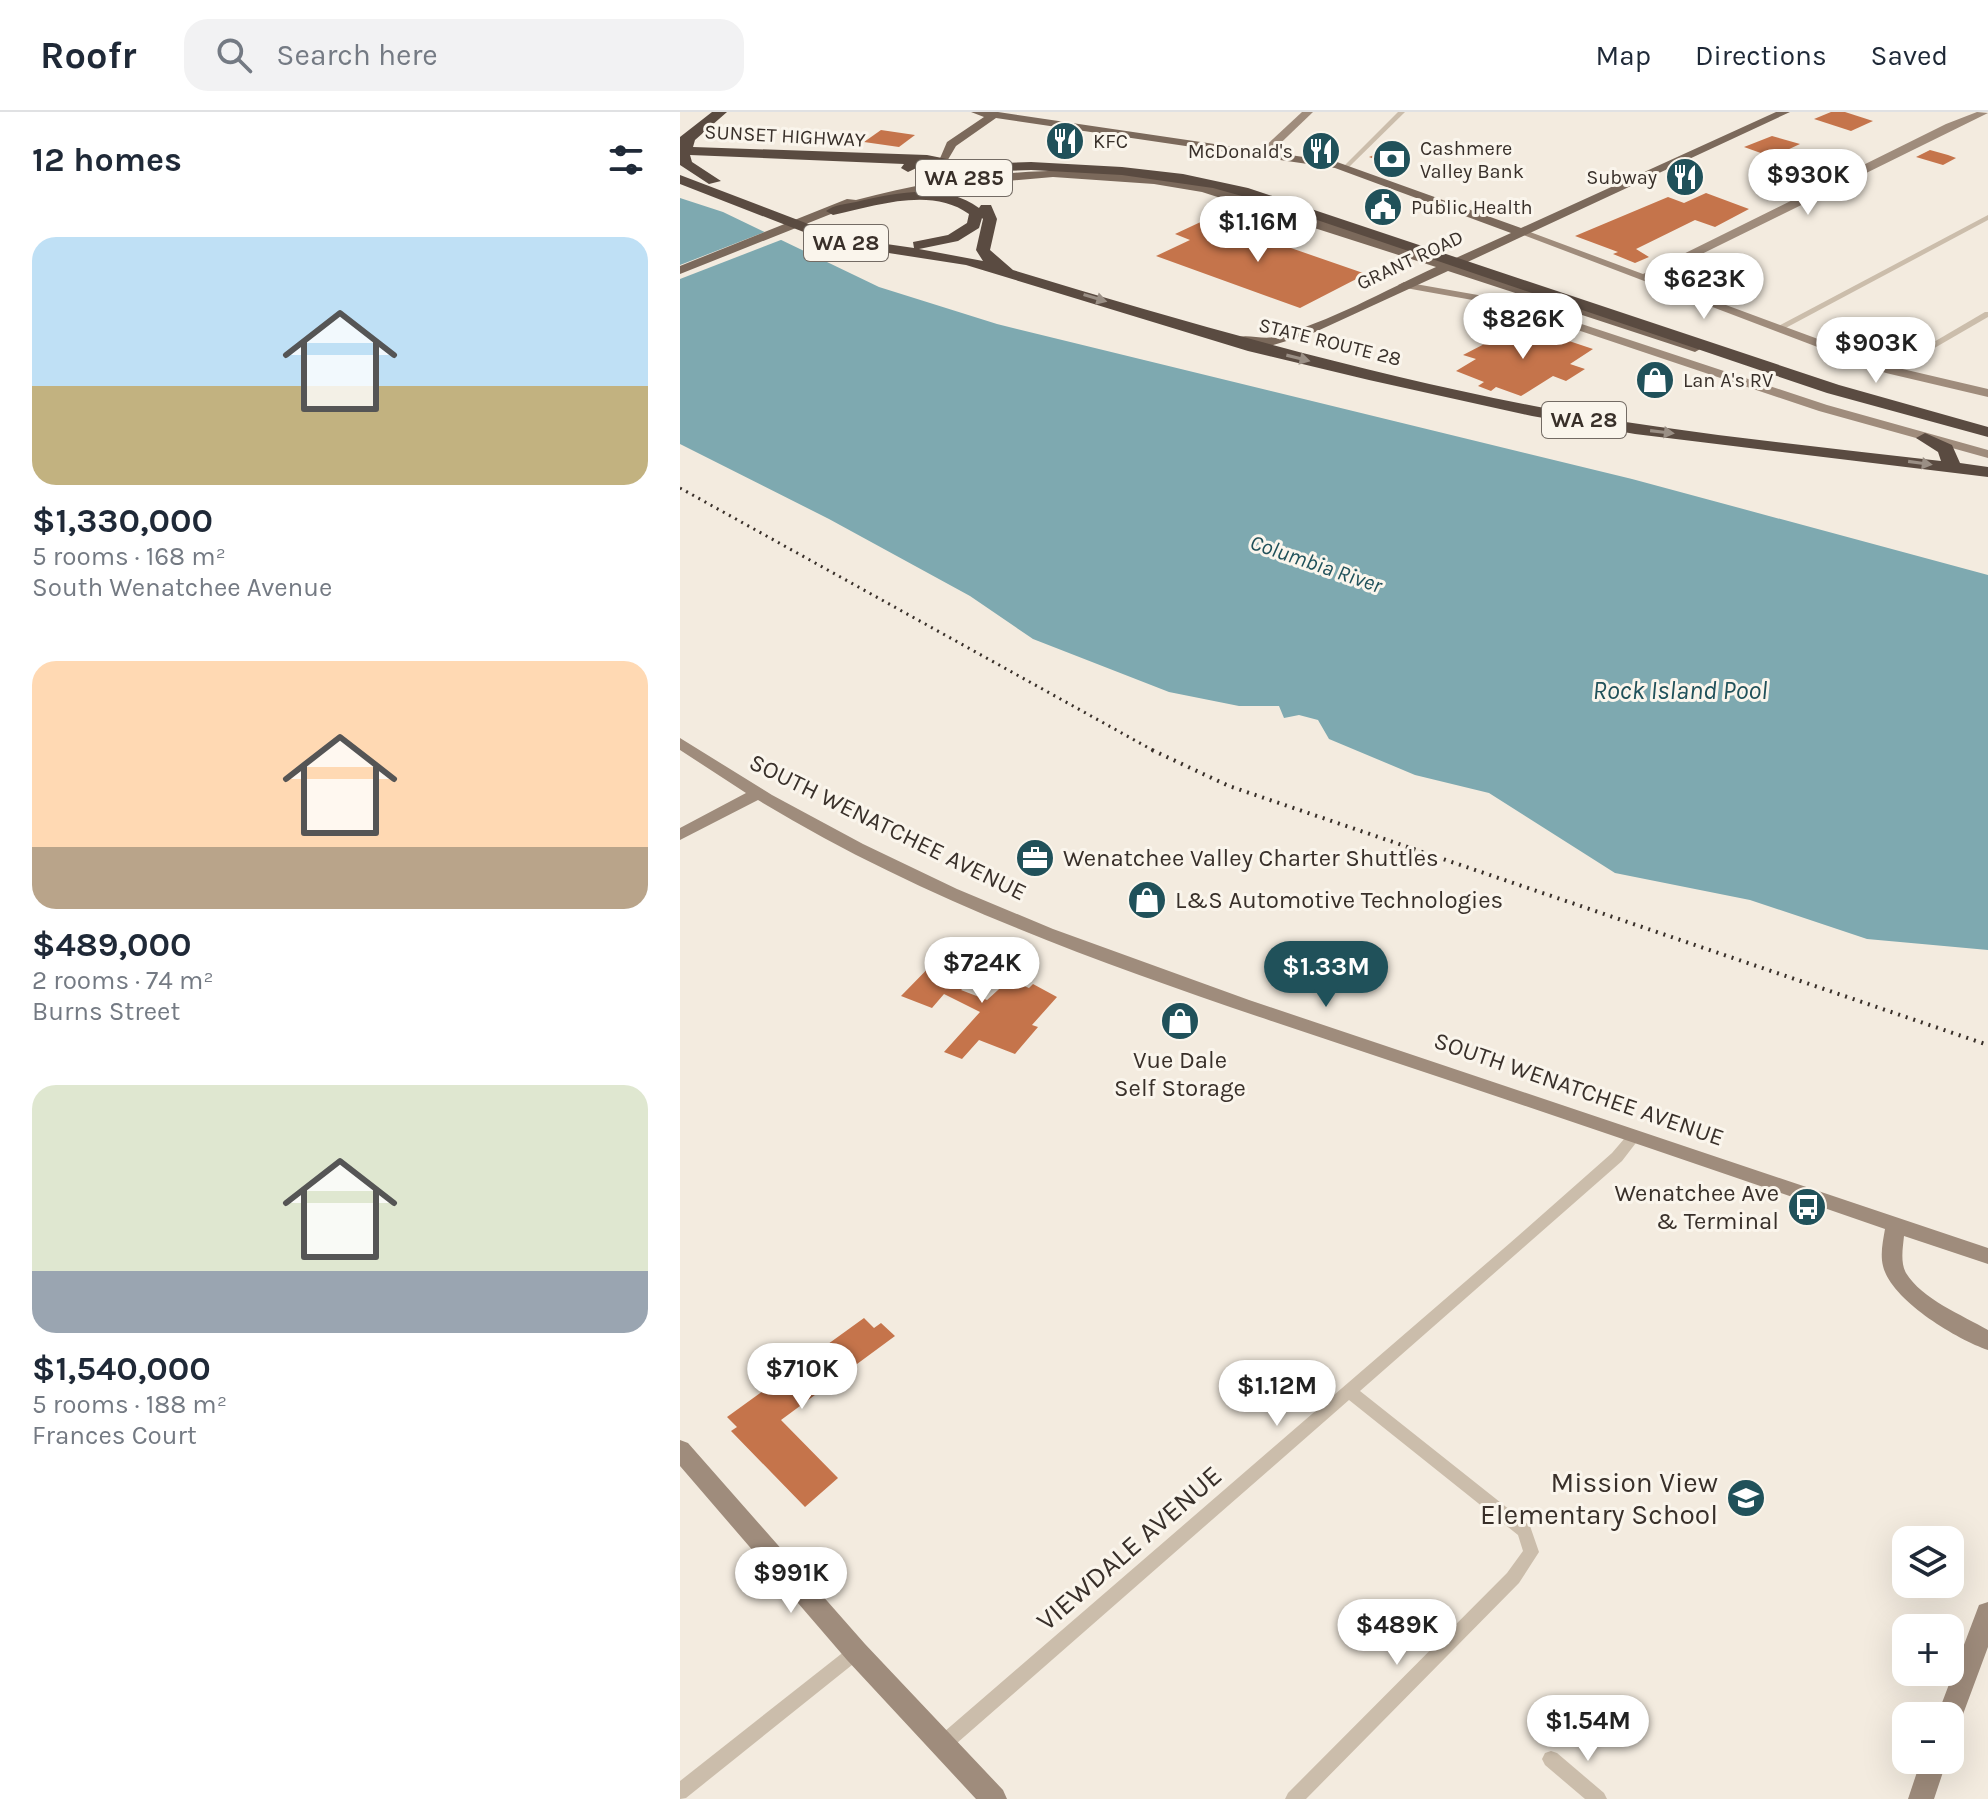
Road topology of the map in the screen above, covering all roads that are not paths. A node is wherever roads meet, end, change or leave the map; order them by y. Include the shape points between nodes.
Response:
1 (720, 112) edge
2 (976, 112) edge
3 (1308, 112) edge
4 (1402, 112) edge
5 (1785, 112) edge
6 (1983, 113) edge
7 (994, 115) junction
8 (681, 148) edge
9 (946, 154) junction
10 (1263, 154) junction
11 (865, 160) junction
12 (914, 165) junction
13 (1346, 167) junction
14 (1100, 174) junction
15 (680, 179) edge
16 (877, 189) junction
17 (833, 211) junction
18 (1988, 217) edge
19 (1518, 231) junction
20 (1449, 264) junction
21 (680, 270) edge
22 (1020, 275) junction
23 (1644, 278) junction
24 (1404, 285) junction
25 (1988, 314) edge
26 (1777, 329) junction
27 (1222, 337) junction
28 (1890, 370) junction
29 (1988, 393) edge
30 (1988, 432) edge
31 (1925, 438) joint
32 (1988, 454) edge
33 (1956, 457) junction
34 (1988, 472) edge
35 (680, 743) edge
36 (757, 794) junction
37 (680, 835) edge
38 (1635, 1135) junction
39 (1896, 1225) junction
40 (1988, 1256) edge
41 (1988, 1341) edge
42 (1349, 1391) junction
43 (680, 1450) edge
44 (1988, 1613) edge
45 (856, 1652) junction
46 (1955, 1702) edge
47 (943, 1744) junction
48 (1551, 1759) dead end
49 (1929, 1774) edge
50 (680, 1792) edge
51 (994, 1799) edge
52 (1294, 1799) edge
53 (1598, 1799) edge
54 (1921, 1799) edge

1 - 8 highway
2 - 7 main road
3 - 10 main road
4 - 13 street
5 - 19 main road, GRANT ROAD
6 - 23 main road
7 - 9 main road
7 - 10 main road
8 - 11 highway, SUNSET HIGHWAY
8 - 17 highway via 686,164 715,182 856,241 907,246 938,242 965,232 977,219 964,204 929,197 887,199
9 - 11 highway
9 - 12 highway via 931,173
9 - 14 highway via 964,168 1018,165
10 - 13 main road
11 - 12 highway, SUNSET HIGHWAY
11 - 16 highway via 895,171
12 - 16 highway via 902,178
13 - 19 main road
14 - 17 main road, WA 285 via 965,181
14 - 20 main road via 1229,195
14 - 20 highway via 1202,181 1263,197
15 - 22 highway, STATE ROUTE 28 / WA 28 via 842,242 953,257
16 - 17 highway
17 - 21 main road, WA 285
17 - 22 highway via 910,194 970,199 989,213 983,247 987,257
18 - 26 street
19 - 20 main road, GRANT ROAD
19 - 23 main road
20 - 24 main road, GRANT ROAD
20 - 30 highway via 1833,389
22 -> 27 highway, STATE ROUTE 28 / WA 28
23 - 26 main road
24 - 27 main road, GRANT ROAD via 1270,342
24 - 31 main road via 1508,303
25 - 28 street
26 - 28 main road
27 -> 33 highway, STATE ROUTE 28 / WA 28 via 1369,375 1635,429
28 - 29 main road
31 - 33 highway
32 - 33 main road
33 - 34 highway, STATE ROUTE 28 / WA 28
35 - 36 main road, SOUTH WENATCHEE AVENUE
36 - 37 main road
36 - 38 main road, SOUTH WENATCHEE AVENUE via 979,906 1285,1018
38 - 39 main road, SOUTH WENATCHEE AVENUE
38 - 42 street, VIEWDALE AVENUE via 1617,1157
39 - 40 main road, SOUTH WENATCHEE AVENUE
39 - 41 main road via 1894,1272 1908,1290
42 - 47 street, VIEWDALE AVENUE
42 - 52 street via 1524,1531 1530,1545 1526,1562 1513,1578
43 - 45 main road
44 - 46 main road
45 - 47 main road
45 - 50 street
47 - 51 main road
48 - 53 street
49 - 54 main road

